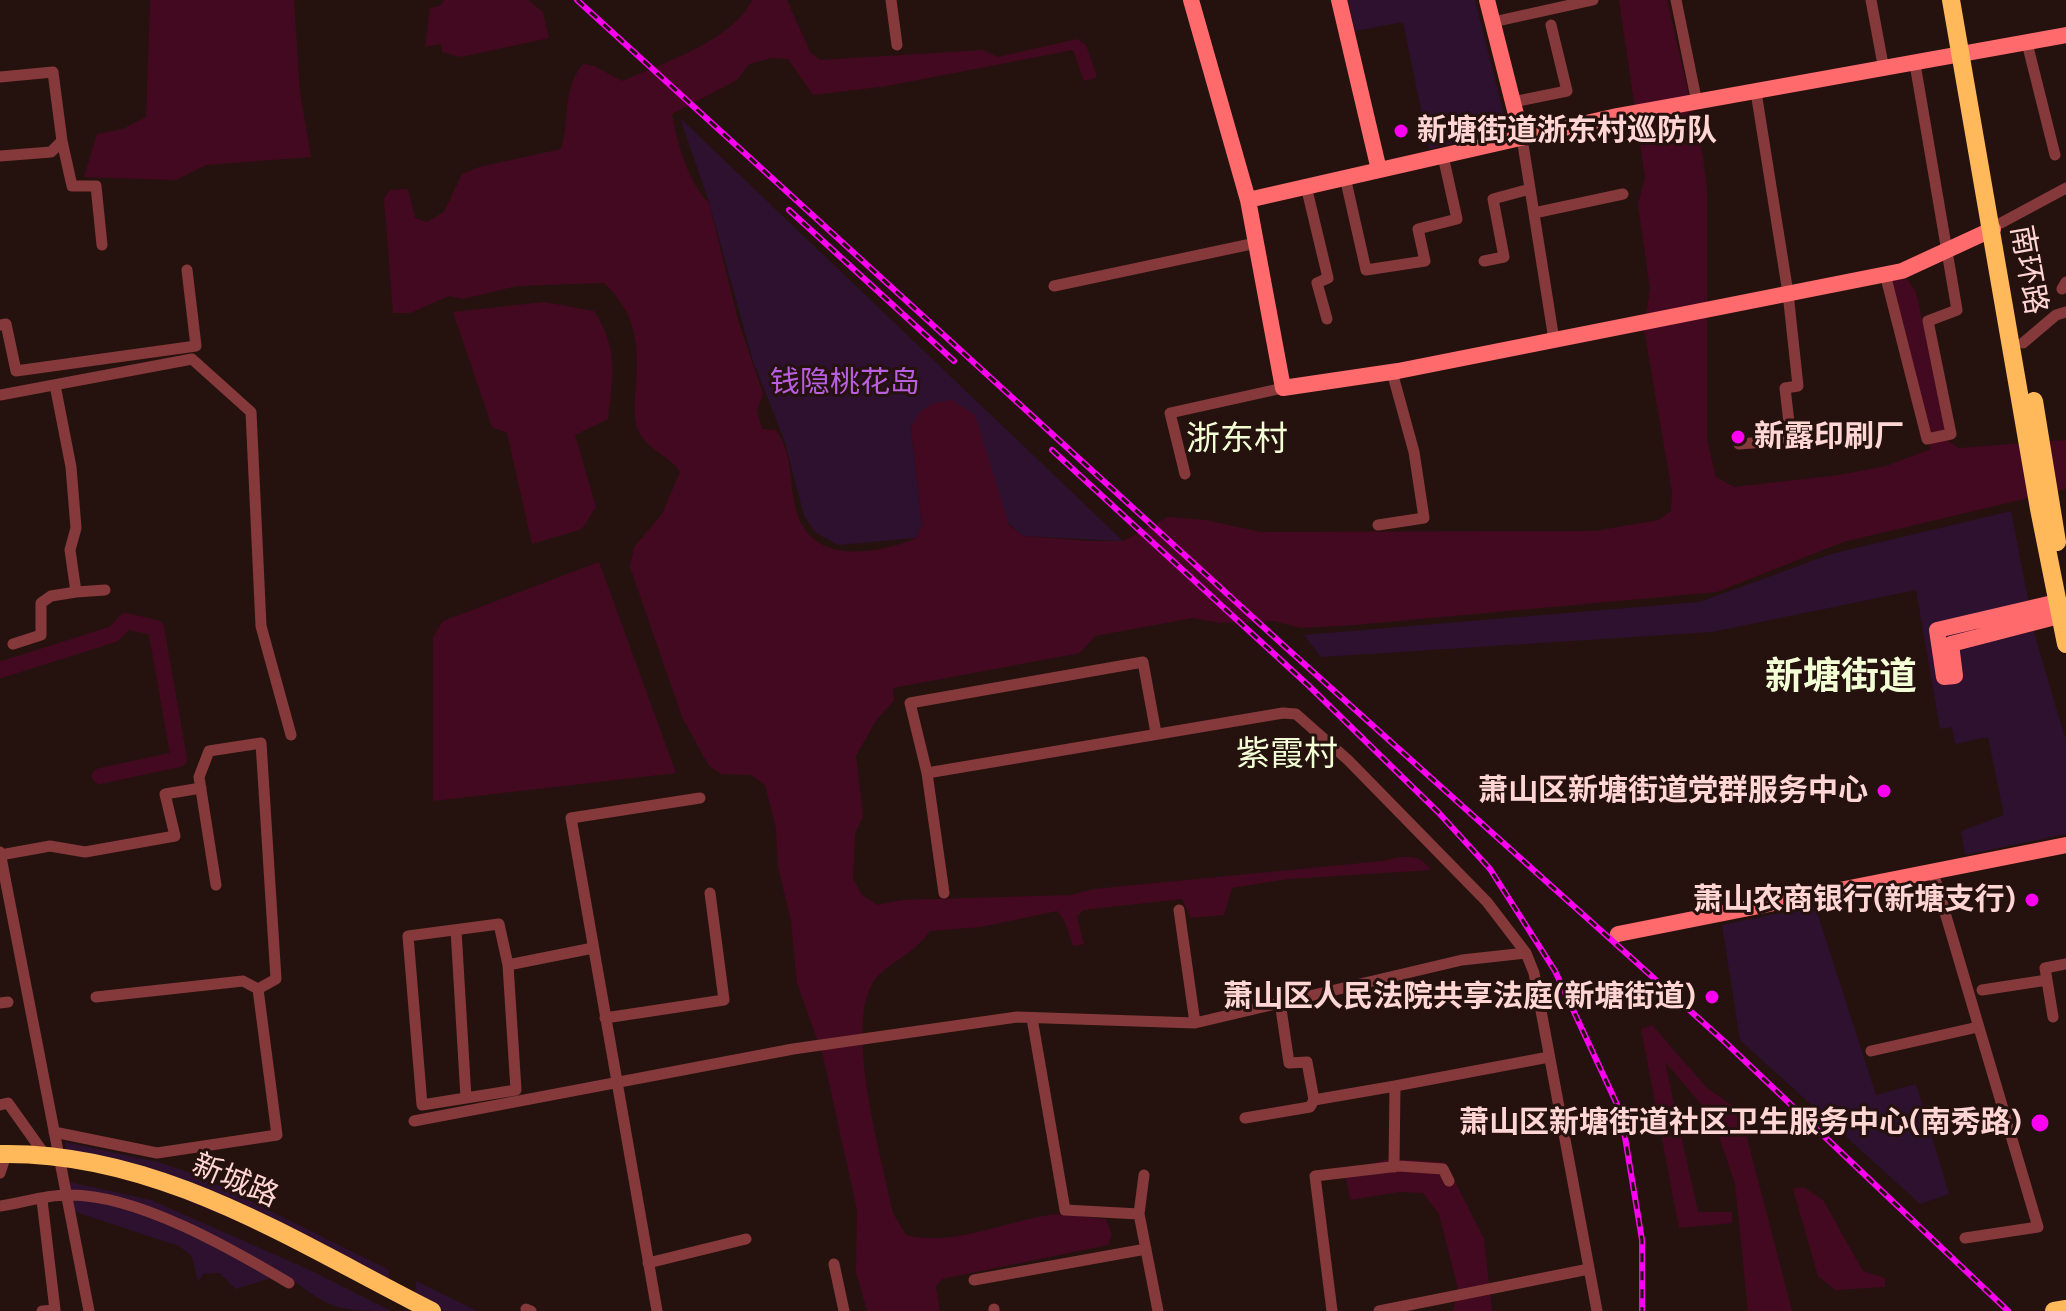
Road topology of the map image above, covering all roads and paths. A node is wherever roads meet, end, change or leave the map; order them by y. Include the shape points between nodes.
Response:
1 (891, 0) edge
2 (1191, 0) edge
3 (1339, 0) edge
4 (1487, 0) edge
5 (1593, 0) edge
6 (1676, 0) edge
7 (1871, 0) edge
8 (1951, 0) edge
9 (1962, 0) edge
10 (1493, 22) junction
11 (1551, 25) dead end
12 (2066, 35) edge
13 (2027, 43) junction
14 (897, 45) dead end
15 (1966, 55) junction
16 (1915, 64) junction
17 (1884, 70) junction
18 (0, 77) edge
19 (1756, 92) junction
20 (1513, 102) junction
21 (1697, 103) junction
22 (1522, 138) junction
23 (62, 141) junction
24 (2055, 155) dead end
25 (0, 156) edge
26 (1443, 156) junction
27 (1379, 170) junction
28 (1345, 177) junction
29 (1306, 186) junction
30 (2066, 188) edge
31 (1530, 189) junction
32 (1623, 194) dead end
33 (1256, 198) junction
34 (1534, 213) junction
35 (1997, 226) junction
36 (1256, 243) junction
37 (102, 245) dead end
38 (1948, 250) junction
39 (1484, 261) dead end
40 (187, 270) dead end
41 (1885, 274) junction
42 (1054, 286) dead end
43 (1788, 293) junction
44 (2066, 312) edge
45 (1327, 319) dead end
46 (0, 325) edge
47 (1554, 340) junction
48 (2023, 343) junction
49 (1392, 372) junction
50 (55, 385) junction
51 (1283, 388) junction
52 (0, 395) edge
53 (2033, 431) junction
54 (1739, 444) dead end
55 (1185, 474) dead end
56 (1378, 525) dead end
57 (105, 590) dead end
58 (76, 592) junction
59 (2061, 605) edge
60 (13, 644) dead end
61 (2066, 644) edge
62 (1156, 733) junction
63 (291, 735) dead end
64 (927, 773) junction
65 (201, 788) junction
66 (700, 798) dead end
67 (2066, 845) edge
68 (0, 853) edge
69 (1933, 872) junction
70 (216, 885) dead end
71 (710, 893) dead end
72 (944, 893) dead end
73 (1179, 910) dead end
74 (456, 930) junction
75 (1618, 934) dead end
76 (593, 948) junction
77 (1526, 953) junction
78 (2066, 964) edge
79 (508, 965) junction
80 (2047, 980) junction
81 (258, 989) junction
82 (1982, 990) dead end
83 (96, 997) dead end
84 (1280, 1002) junction
85 (2053, 1017) dead end
86 (605, 1018) junction
87 (1032, 1018) junction
88 (1195, 1023) junction
89 (1978, 1027) junction
90 (1871, 1051) dead end
91 (1549, 1057) junction
92 (617, 1083) junction
93 (1395, 1086) junction
94 (466, 1098) junction
95 (1314, 1100) junction
96 (0, 1105) edge
97 (1245, 1118) dead end
98 (414, 1121) dead end
99 (54, 1132) junction
100 (55, 1159) junction
101 (1, 1162) edge
102 (1394, 1167) junction
103 (1144, 1175) dead end
104 (1449, 1181) dead end
105 (67, 1195) junction
106 (42, 1200) junction
107 (0, 1206) edge
108 (1139, 1214) junction
109 (1965, 1238) dead end
110 (746, 1239) dead end
111 (1146, 1249) junction
112 (648, 1263) junction
113 (834, 1264) dead end
114 (1589, 1269) junction
115 (974, 1280) dead end
116 (289, 1283) dead end
117 (2066, 1309) edge
118 (42, 1311) edge
119 (89, 1311) edge
120 (416, 1311) edge
121 (432, 1311) edge
122 (657, 1311) edge
123 (844, 1311) edge
124 (1158, 1311) edge
125 (1332, 1311) edge
126 (1379, 1311) edge
127 (1597, 1311) edge
128 (2054, 1311) edge

1 - 14 street
2 - 33 street
3 - 27 street
4 - 10 street
5 - 10 street
6 - 21 street
7 - 17 street
8 - 15 main road, 南环路
9 - 15 main road, 南环路
10 - 20 street
11 - 20 street via 1567,91
12 - 13 street
13 - 15 street
13 - 24 street
15 - 16 street
15 - 35 main road, 南环路
16 - 17 street
16 - 38 street
17 - 19 street
18 - 23 street via 53,72
19 - 21 street
19 - 43 street
20 - 22 street
21 - 22 street
22 - 26 street
22 - 31 street
23 - 25 street via 51,152
23 - 37 street via 72,186 96,186
26 - 27 street
26 - 28 street via 1457,219 1418,229 1425,261 1366,270
27 - 28 street
28 - 29 street
29 - 33 street
29 - 45 street via 1328,278 1317,283
30 - 35 street
31 - 34 street
31 - 39 street via 1493,199 1504,257
32 - 34 street
33 - 36 street
34 - 47 street
35 - 38 street
35 - 48 main road, 南环路
35 - 53 main road, 南环路
36 - 42 street
36 - 51 street
38 - 41 street
38 - 41 street via 1957,310 1928,321 1951,434 1927,439
40 - 46 street via 196,346 16,371 6,324
41 - 43 street
43 - 47 street
43 - 54 street via 1798,386 1785,388 1791,440
44 - 48 street
47 - 49 street
48 - 53 main road, 南环路
49 - 51 street
49 - 56 street via 1414,452 1424,518
50 - 52 street
50 - 58 street via 71,467 76,528 70,550
50 - 63 street via 192,359 251,412 261,626
51 - 55 street via 1170,413
53 - 59 main road, 南环路
57 - 58 street
58 - 60 street via 41,603 41,635
59 - 59 street via 1937,630 1944,677 1955,676 1951,644
59 - 61 main road, 南环路
62 - 64 street
62 - 64 street via 1143,662 910,703
62 - 77 street via 1296,714 1487,902
64 - 72 street
65 - 68 street via 165,794 175,836 85,852 50,846
65 - 70 street
65 - 81 street via 199,777 209,751 261,743 276,979
66 - 76 street via 571,818
67 - 69 street
68 - 99 street
69 - 75 street
69 - 89 street
71 - 86 street via 724,1000
73 - 88 street
74 - 79 street via 499,924
74 - 94 street
74 - 94 street via 408,936 422,1105
76 - 79 street
76 - 86 street
77 - 84 street via 1462,960
77 - 91 street
78 - 80 street via 2045,968
79 - 94 street via 516,1090
80 - 82 street
80 - 85 street
81 - 83 street via 243,981
81 - 99 street via 277,1135 157,1153
84 - 88 street
84 - 95 street via 1289,1063 1307,1062
86 - 92 street
87 - 88 street
87 - 92 street via 793,1049
87 - 108 street via 1065,1210
89 - 90 street
89 - 109 street via 2038,1227
91 - 93 street
91 - 114 street
92 - 98 street
92 - 112 street
93 - 95 street
93 - 102 street
95 - 97 street via 1310,1107
96 - 100 street via 8,1103
99 - 100 street
100 - 101 main road, 新城路
100 - 105 street
100 - 120 main road, 新城路 via 199,1201 252,1223
100 - 121 main road, 新城路 via 136,1174 202,1194
102 - 104 street via 1443,1169
102 - 125 street via 1315,1176
103 - 108 street
105 - 106 street
105 - 116 street via 125,1205 216,1239
105 - 119 street
106 - 107 street
106 - 118 street via 55,1310
108 - 111 street
110 - 112 street
111 - 115 street
111 - 124 street
112 - 122 street
113 - 123 street
114 - 126 street
114 - 127 street
117 - 128 main road

